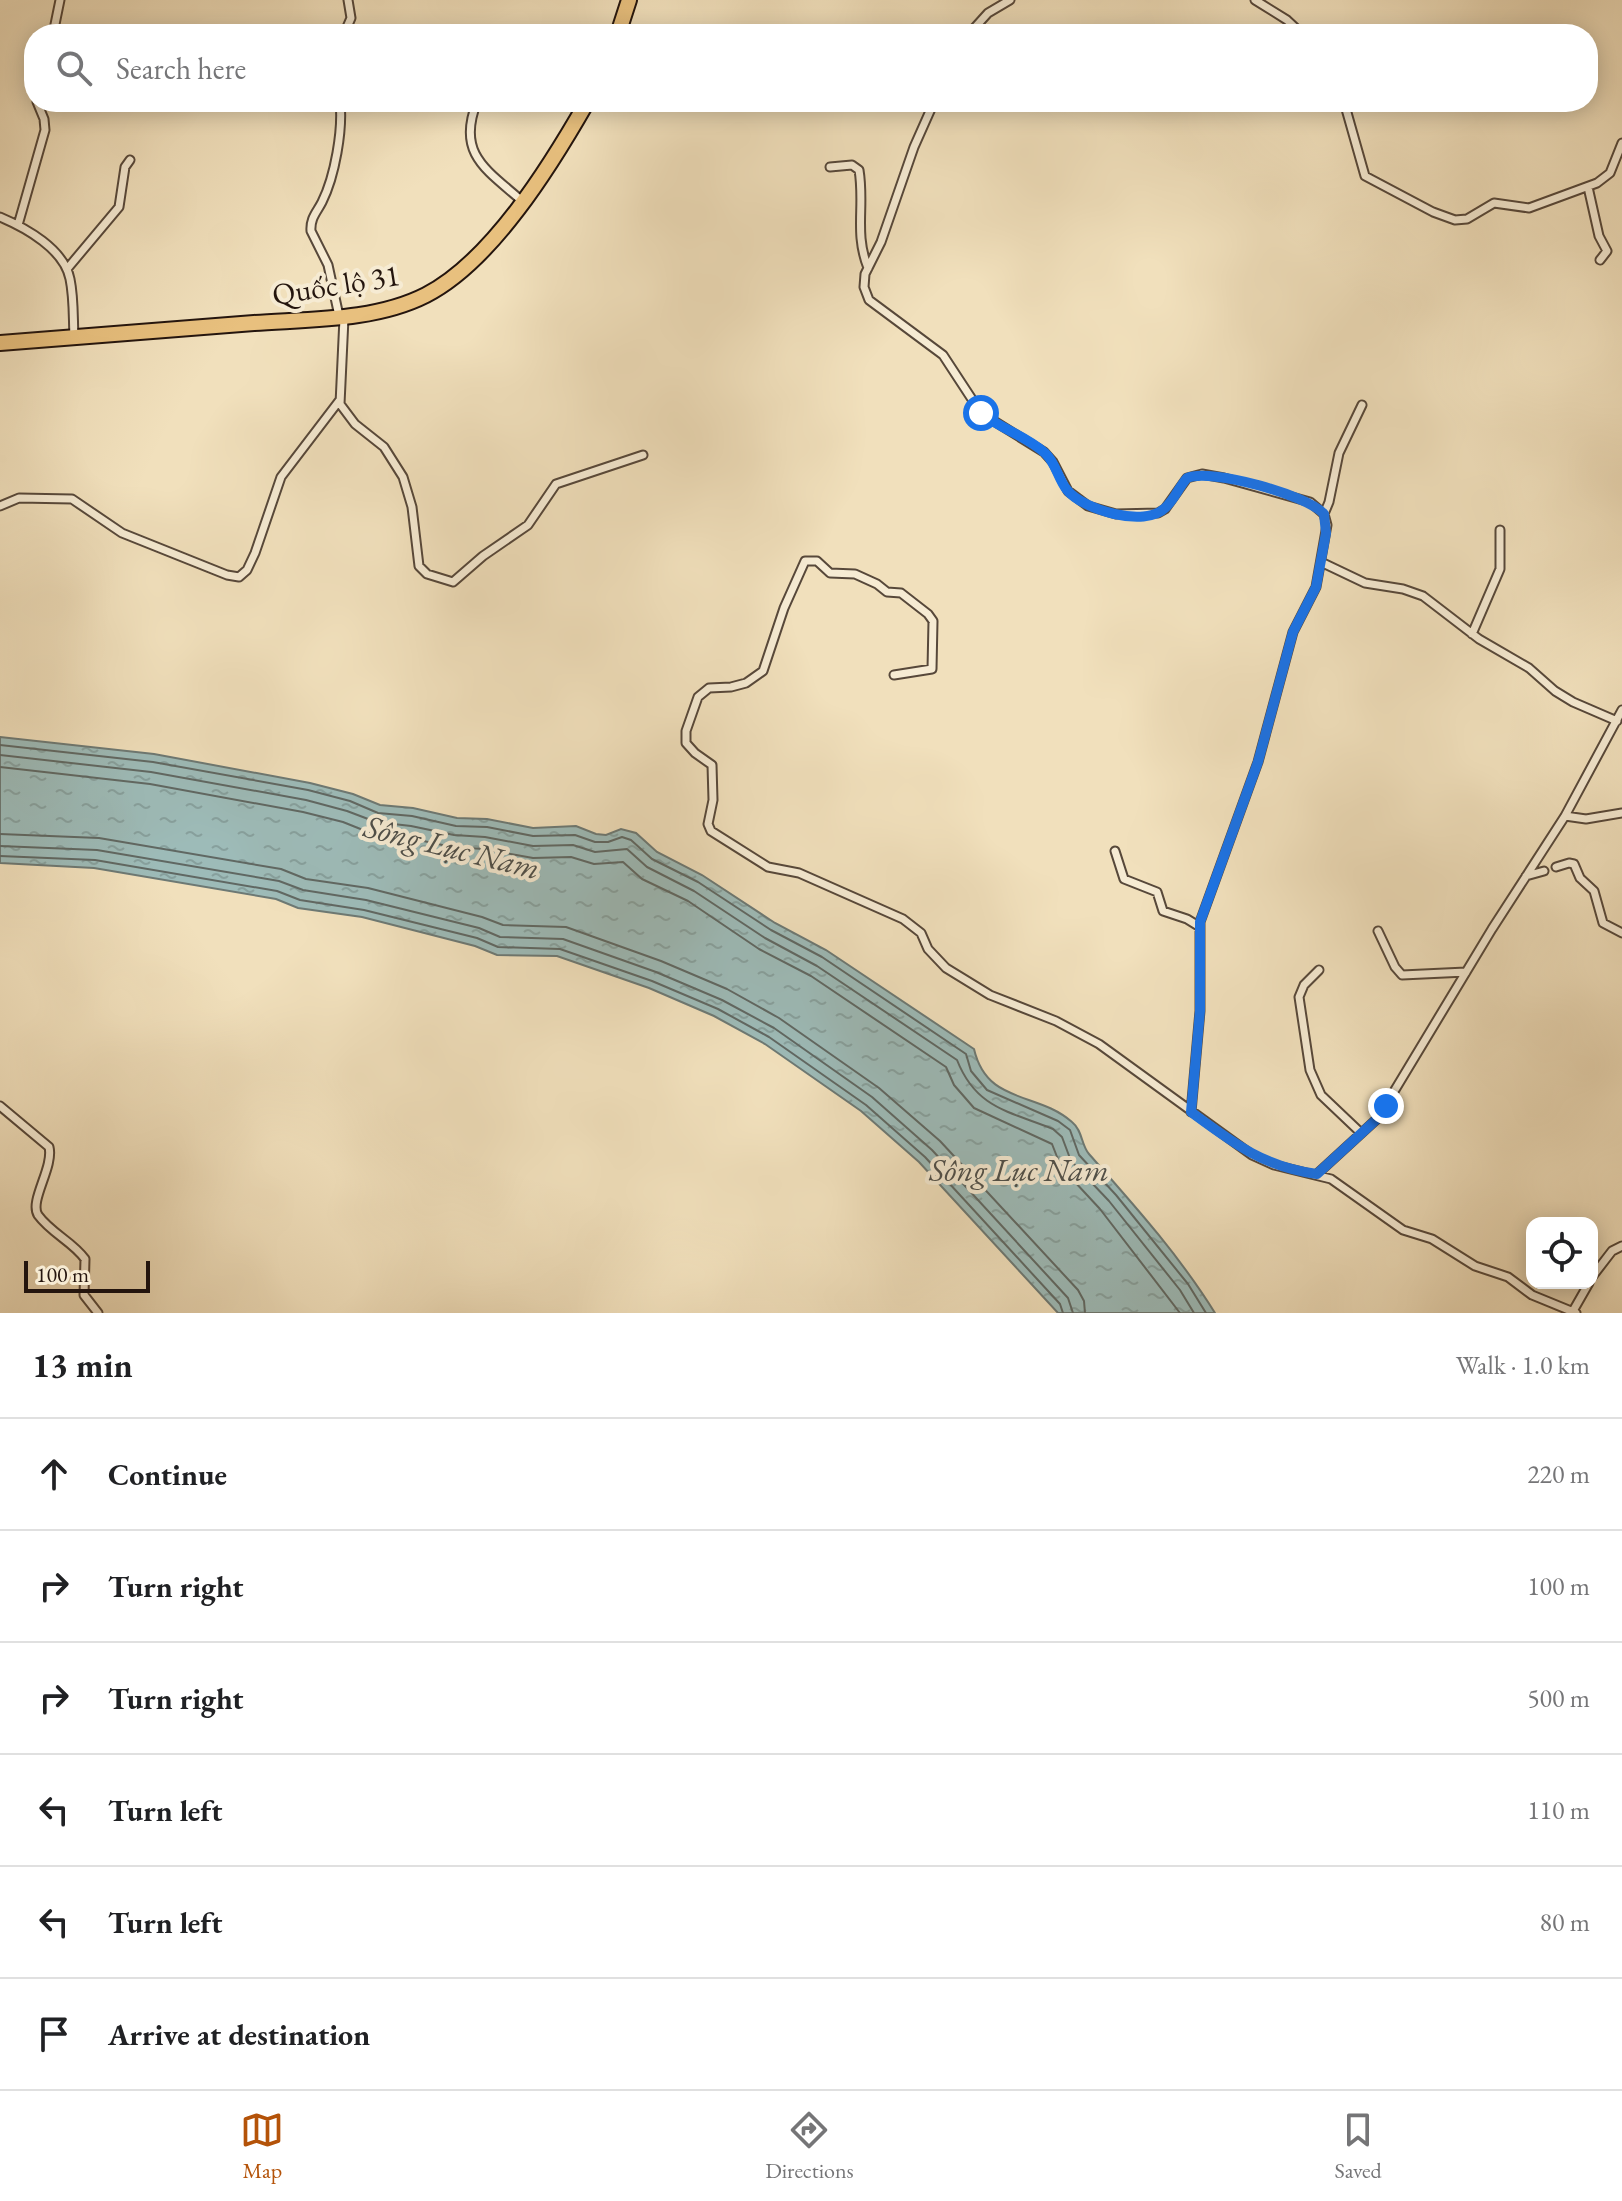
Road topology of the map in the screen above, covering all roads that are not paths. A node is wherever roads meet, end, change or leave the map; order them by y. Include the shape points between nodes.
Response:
1 (60, 0) edge
2 (348, 0) edge
3 (629, 0) edge
4 (1010, 0) edge
5 (1255, 0) edge
6 (55, 24) edge
7 (348, 24) edge
8 (621, 24) edge
9 (978, 24) edge
10 (1291, 24) edge
11 (41, 112) edge
12 (341, 112) edge
13 (474, 112) edge
14 (580, 112) edge
15 (930, 112) edge
16 (1347, 112) edge
17 (1622, 143) edge
18 (130, 160) dead end
19 (830, 167) dead end
20 (1588, 187) junction
21 (522, 201) junction
22 (0, 217) edge
23 (18, 225) junction
24 (1600, 260) dead end
25 (868, 268) junction
26 (67, 269) junction
27 (342, 316) junction
28 (74, 337) junction
29 (0, 343) edge
30 (339, 401) junction
31 (1362, 405) dead end
32 (643, 455) dead end
33 (0, 506) edge
34 (1324, 514) junction
35 (1500, 530) dead end
36 (1323, 563) junction
37 (1472, 634) junction
38 (894, 675) dead end
39 (1622, 710) edge
40 (1617, 721) junction
41 (1622, 813) edge
42 (1565, 816) junction
43 (1115, 851) dead end
44 (1556, 867) dead end
45 (1544, 871) dead end
46 (1526, 876) junction
47 (1200, 927) junction
48 (1378, 931) dead end
49 (1622, 933) edge
50 (1319, 970) dead end
51 (1466, 972) junction
52 (0, 1106) edge
53 (1191, 1112) junction
54 (1361, 1133) junction
55 (1317, 1174) junction
56 (1622, 1246) edge
57 (1598, 1269) edge
58 (1586, 1289) edge
59 (1549, 1304) junction
60 (1574, 1312) edge
61 (98, 1313) edge
62 (1545, 1313) edge

1 - 6 street
2 - 7 street
3 - 8 highway
4 - 9 street
5 - 10 street
11 - 23 street via 43,143
12 - 27 street via 332,172 310,224
13 - 21 street via 470,125 475,158
14 - 21 highway, Quốc lộ 31
15 - 25 street
16 - 20 street via 1365,176 1448,218 1467,219 1494,203 1529,208
17 - 20 street via 1610,173
18 - 26 street via 119,207
19 - 25 street via 852,165 859,170 860,243
20 - 24 street via 1607,251
21 - 27 highway, Quốc lộ 31 via 483,249 428,294
22 - 23 street
23 - 26 street
25 - 34 street via 864,283 869,300 943,355 981,413 1044,452 1068,491 1088,506 1116,514 1158,513 1187,478 1202,474 1310,502
26 - 28 street
27 - 28 highway, Quốc lộ 31
27 - 30 street
28 - 29 highway, Quốc lộ 31
30 - 32 street via 355,424 384,447 403,477 419,566 453,582 528,525 556,484
30 - 33 street via 281,477 255,553 239,577 122,533 72,499 19,498
31 - 34 street via 1339,453
34 - 36 street
35 - 37 street via 1500,569
36 - 37 street via 1365,583 1418,593
36 - 47 street via 1293,632 1265,740
37 - 40 street via 1573,702
38 - 53 street via 932,669 932,618 901,593 887,592 855,574 830,573 817,561 803,563 763,671 746,683 709,688 698,697 685,738 688,747 712,765 709,828 768,867 799,873 903,919 921,933 946,968 990,995 1099,1044
39 - 40 street
40 - 42 street
41 - 42 street via 1586,819
42 - 46 street
43 - 47 street via 1124,879 1154,889 1163,911
44 - 49 street via 1574,864 1594,891 1603,923
45 - 46 street
46 - 51 street
47 - 53 street via 1200,1011
48 - 51 street via 1402,975
50 - 54 street via 1299,997 1310,1070 1321,1095
51 - 54 street via 1378,1118
52 - 61 street via 49,1147 37,1213 85,1259 84,1295
53 - 55 street via 1258,1158
54 - 55 street
55 - 59 street via 1403,1230 1508,1277
56 - 57 street
58 - 60 street
59 - 60 street
59 - 62 street

